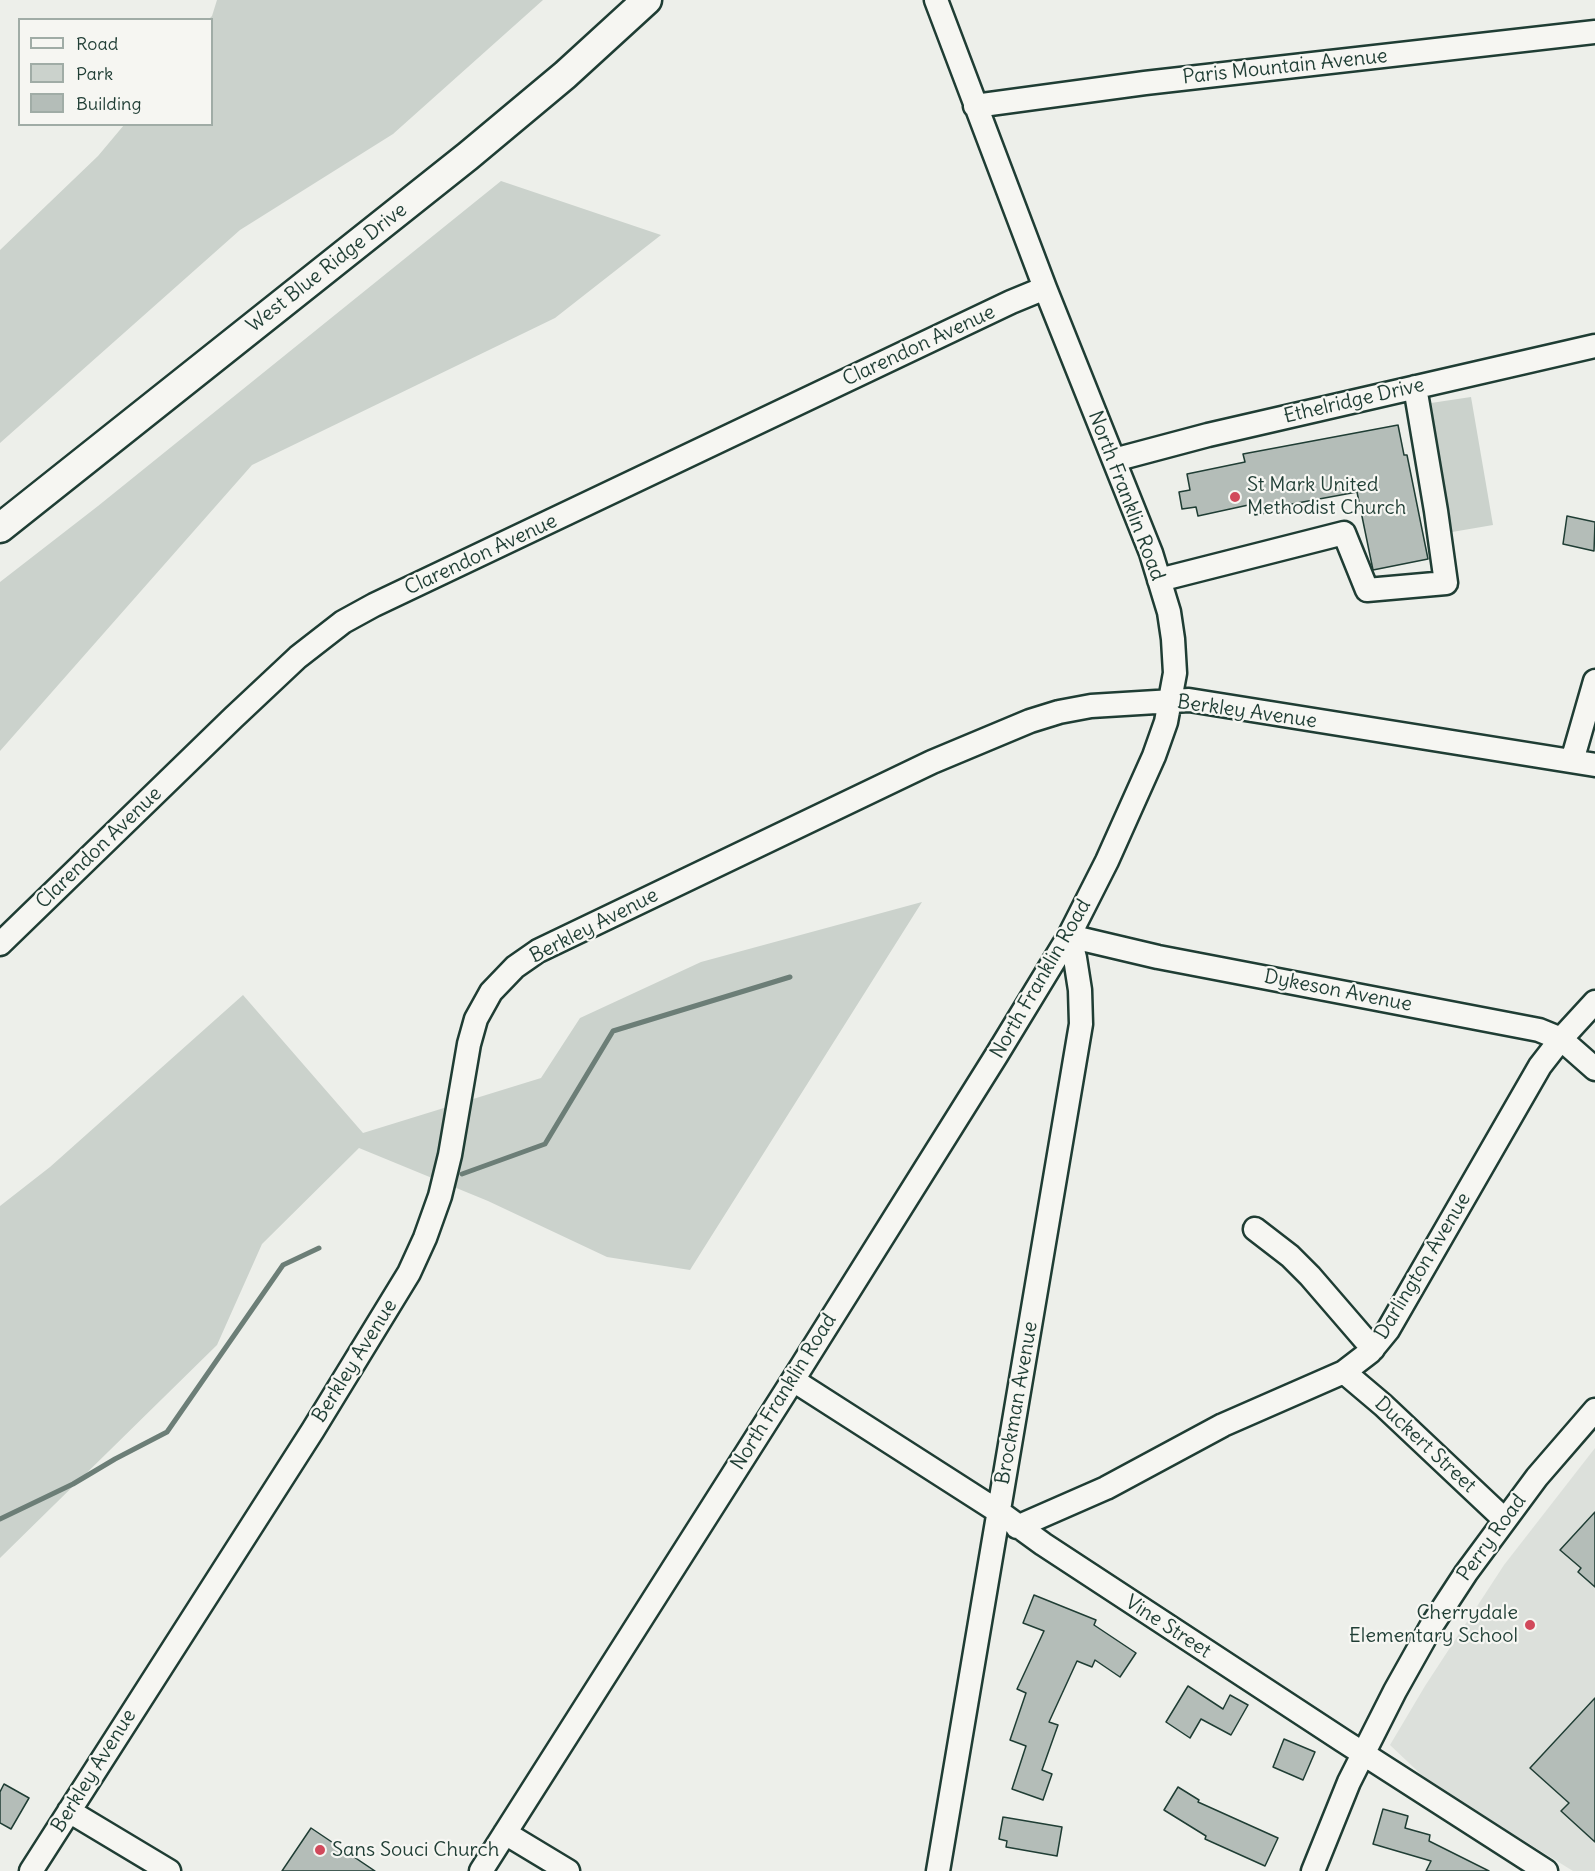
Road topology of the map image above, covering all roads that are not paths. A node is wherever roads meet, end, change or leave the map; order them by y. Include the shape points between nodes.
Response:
1 (647, 0) edge
2 (936, 0) edge
3 (1595, 32) edge
4 (975, 106) junction
5 (1045, 288) junction
6 (1595, 346) edge
7 (1415, 387) junction
8 (1114, 460) junction
9 (0, 528) edge
10 (1159, 580) junction
11 (1595, 681) edge
12 (1170, 701) junction
13 (1572, 761) junction
14 (1595, 765) edge
15 (1069, 936) junction
16 (0, 944) edge
17 (1595, 1002) edge
18 (1561, 1039) junction
19 (1595, 1069) edge
20 (1255, 1230) dead end
21 (1373, 1349) junction
22 (1344, 1372) junction
23 (793, 1380) junction
24 (1595, 1410) edge
25 (999, 1512) junction
26 (1505, 1520) junction
27 (1017, 1527) junction
28 (1363, 1754) junction
29 (69, 1811) junction
30 (504, 1833) junction
31 (32, 1871) edge
32 (169, 1871) edge
33 (480, 1871) edge
34 (568, 1871) edge
35 (938, 1871) edge
36 (1313, 1871) edge
37 (1546, 1871) edge

1 - 9 main road, West Blue Ridge Drive via 468,156
2 - 4 street, North Franklin Road
3 - 4 street, Paris Mountain Avenue
4 - 5 street, North Franklin Road
5 - 8 street, North Franklin Road
5 - 16 street, Clarendon Avenue via 344,622 298,657
6 - 7 street, Ethelridge Drive
7 - 8 street, Ethelridge Drive
7 - 10 street via 1446,583 1367,590 1344,533
8 - 10 street, North Franklin Road
10 - 12 street, North Franklin Road via 1173,639 1175,673
11 - 13 street
12 - 13 street, Berkley Avenue via 1190,700
12 - 15 street, North Franklin Road via 1154,756
12 - 29 street, Berkley Avenue via 1080,708 998,733 538,951 500,981 476,1019 440,1196 409,1273
13 - 14 street, Berkley Avenue
15 - 18 street, Dykeson Avenue via 1158,957 1511,1024
15 - 23 street, North Franklin Road
15 - 25 street, Brockman Avenue via 1080,990 1081,1024
17 - 18 street, Darlington Avenue
18 - 19 street, Dykeson Avenue
18 - 21 street, Darlington Avenue via 1540,1066 1388,1330
20 - 21 street via 1310,1276
21 - 22 street, Darlington Avenue
22 - 26 street, Duckert Street
22 - 27 street, Darlington Avenue via 1223,1425 1106,1488
23 - 25 street, Vine Street
23 - 30 street, North Franklin Road
24 - 26 street, Perry Road
25 - 27 street, Vine Street
25 - 35 street, Brockman Avenue
26 - 28 street, Perry Road via 1432,1625
27 - 28 street, Vine Street
28 - 36 street, Perry Road
28 - 37 street, Vine Street
29 - 31 street, Berkley Avenue
29 - 32 street
30 - 33 street, North Franklin Road
30 - 34 street

